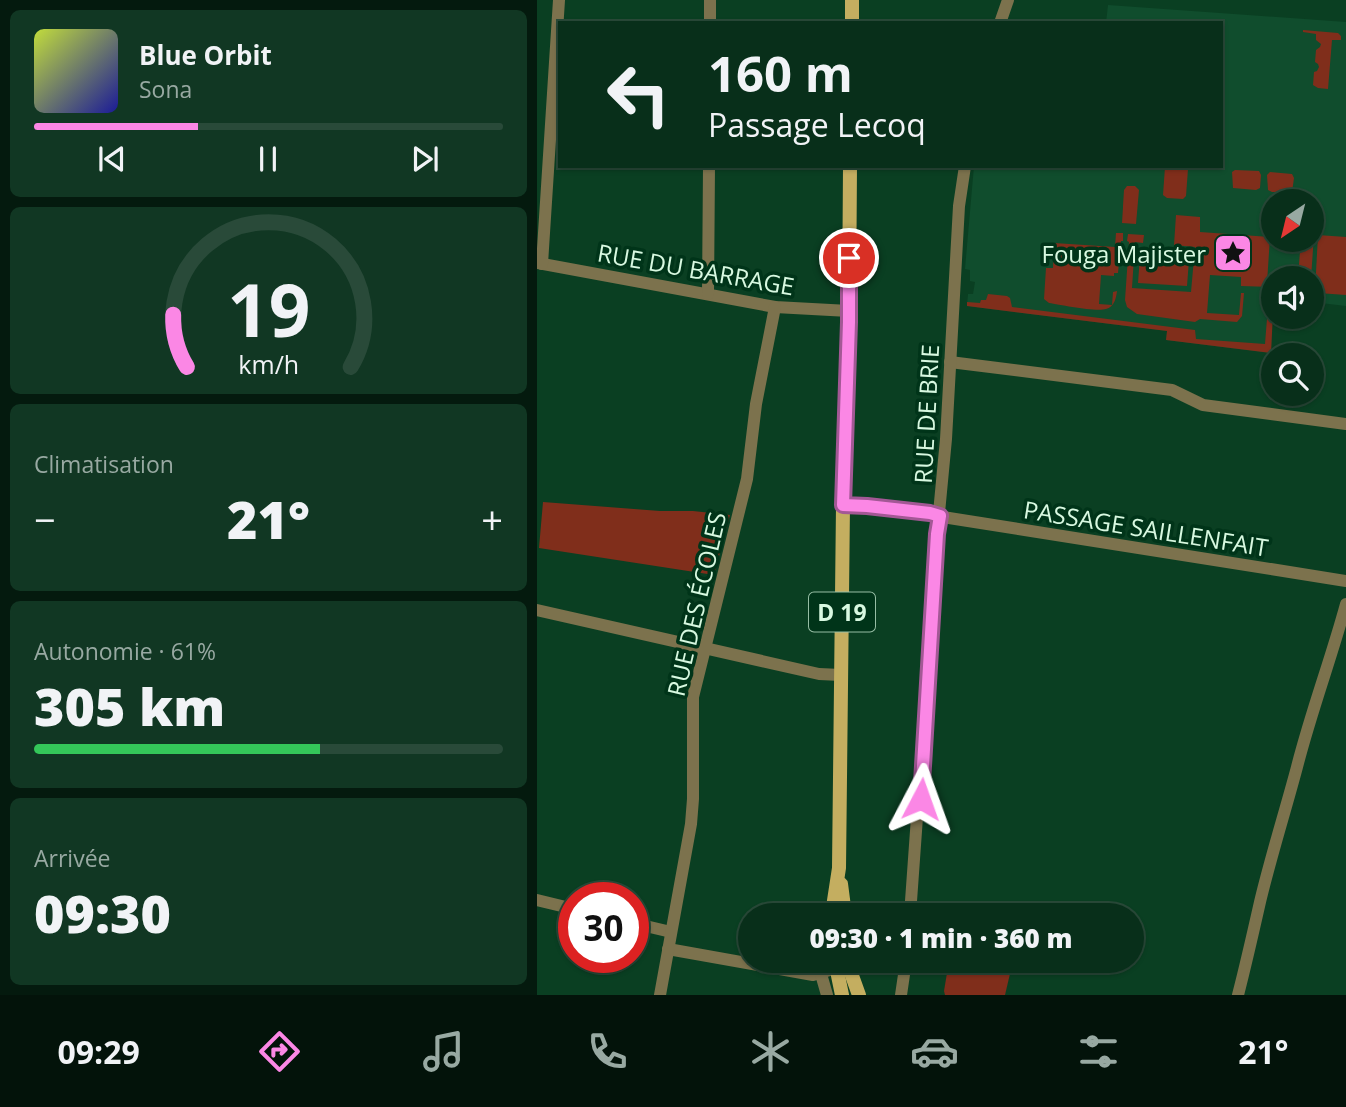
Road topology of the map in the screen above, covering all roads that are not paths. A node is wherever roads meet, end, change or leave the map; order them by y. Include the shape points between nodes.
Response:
1 (559, 0) edge
2 (710, 0) edge
3 (852, 0) edge
4 (1008, 0) edge
5 (710, 21) edge
6 (852, 21) edge
7 (1001, 21) edge
8 (709, 168) edge
9 (850, 168) edge
10 (965, 168) edge
11 (540, 264) edge
12 (708, 294) junction
13 (775, 307) junction
14 (849, 311) junction
15 (950, 362) junction
16 (1346, 424) edge
17 (843, 505) junction
18 (940, 516) junction
19 (1346, 581) edge
20 (1346, 604) edge
21 (537, 610) edge
22 (705, 649) junction
23 (841, 675) junction
24 (839, 868) junction
25 (537, 900) edge
26 (834, 903) edge
27 (844, 903) edge
28 (911, 903) edge
29 (558, 905) edge
30 (649, 927) edge
31 (671, 932) junction
32 (668, 950) junction
33 (843, 973) edge
34 (847, 973) edge
35 (904, 973) edge
36 (821, 974) joint
37 (659, 995) edge
38 (827, 995) edge
39 (843, 995) edge
40 (859, 995) edge
41 (901, 995) edge
42 (1238, 995) edge

1 - 11 street
2 - 5 street
3 - 6 main road
4 - 7 street
8 - 12 street
9 - 14 main road, D 19
10 - 15 street, RUE DE BRIE
11 - 12 street, RUE DU BARRAGE
12 - 13 street, RUE DU BARRAGE
13 - 14 street, RUE DU BARRAGE
13 - 22 street, RUE DES ÉCOLES via 747,479
14 - 17 main road, D 19
15 - 16 street via 1172,390 1203,405
15 - 18 street, RUE DE BRIE
17 - 18 street, PASSAGE SAILLENFAIT
17 - 23 main road, D 19
18 - 19 street, PASSAGE SAILLENFAIT
18 - 28 street, RUE DE BRIE
20 - 42 street via 1274,848
21 - 22 street
22 - 23 street
22 - 31 street, RUE DES ÉCOLES via 693,696 691,824
23 - 24 main road, D 19
24 - 26 main road, D 19
24 - 27 main road, D 19
25 - 29 street
30 - 31 street
31 - 32 street, RUE DES ÉCOLES
32 - 36 street
32 - 37 street, RUE DES ÉCOLES
33 - 39 main road
34 - 40 main road
35 - 41 street
36 - 38 street

